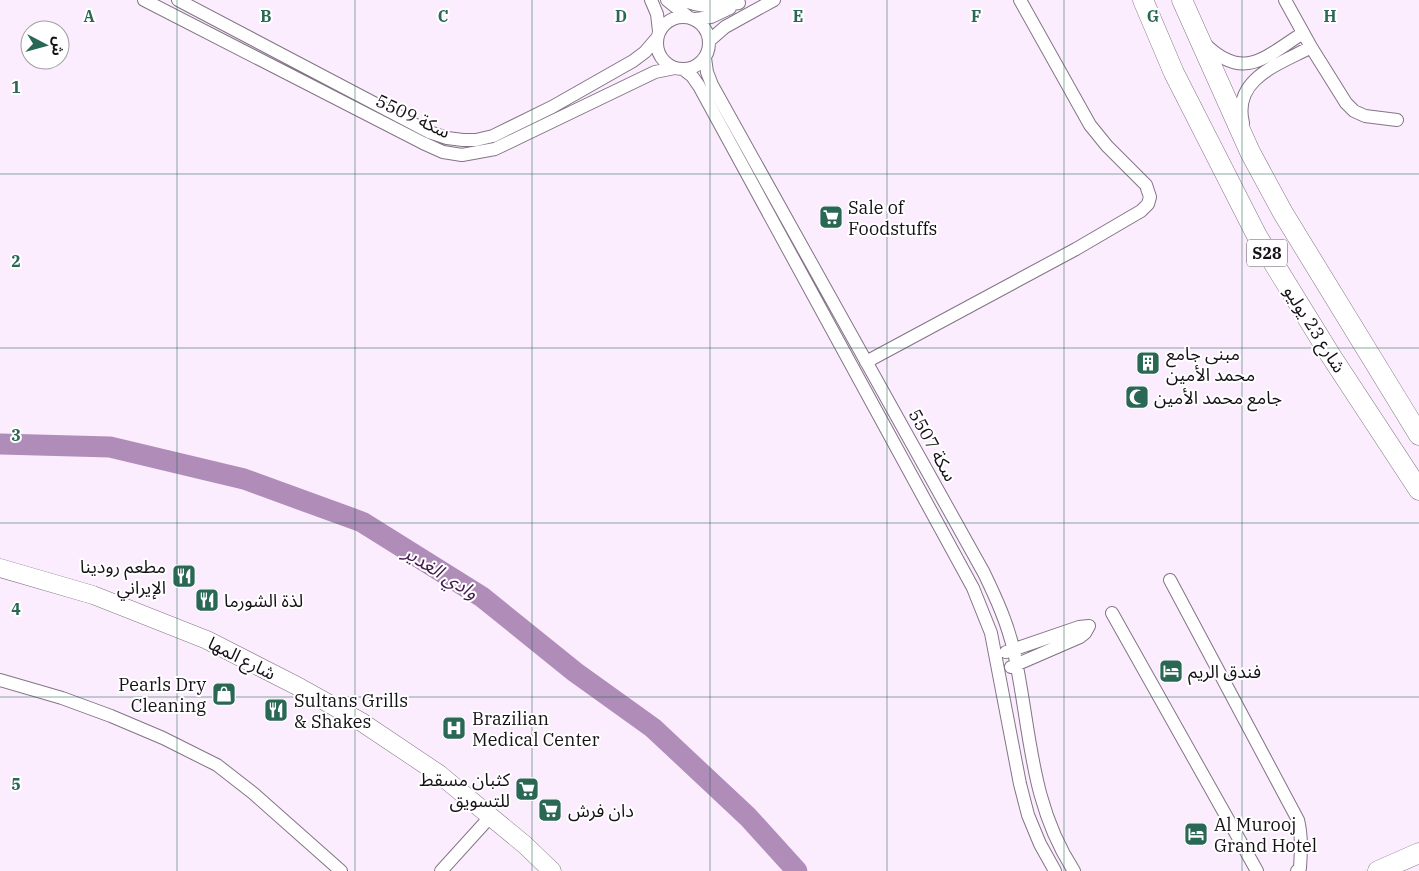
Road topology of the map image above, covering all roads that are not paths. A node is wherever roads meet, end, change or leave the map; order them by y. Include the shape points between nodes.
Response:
1 (144, 0) edge
2 (178, 0) edge
3 (651, 0) edge
4 (667, 0) edge
5 (683, 0) edge
6 (774, 0) edge
7 (1020, 0) edge
8 (1143, 0) edge
9 (1182, 0) edge
10 (1284, 0) edge
11 (743, 2) edge
12 (691, 17) junction
13 (1303, 34) junction
14 (658, 35) junction
15 (1197, 36) junction
16 (710, 41) junction
17 (1311, 47) junction
18 (704, 58) junction
19 (679, 69) junction
20 (1397, 120) dead end
21 (1250, 152) junction
22 (866, 362) junction
23 (1419, 435) edge
24 (1419, 490) edge
25 (0, 568) edge
26 (1170, 580) dead end
27 (1112, 613) dead end
28 (1014, 650) junction
29 (995, 654) junction
30 (1016, 665) junction
31 (998, 670) junction
32 (0, 680) edge
33 (490, 817) junction
34 (1419, 853) edge
35 (1419, 868) edge
36 (341, 871) edge
37 (441, 871) edge
38 (552, 871) edge
39 (1055, 871) edge
40 (1074, 871) edge
41 (1257, 871) edge
42 (1296, 871) edge
43 (1378, 871) edge
44 (1412, 871) edge

1 - 19 street, سكة 5509 via 423,143 443,152 462,155 495,149 655,72
2 - 14 street, سكة 5509 via 429,132 463,140 493,136 552,107 639,57
3 - 14 street via 657,14
4 - 12 street
5 - 11 street via 706,7
6 - 16 street via 725,27
7 - 22 street via 1086,120 1146,185 1150,196 1148,204 1076,249
8 - 24 main road, شارع 23 يوليو / S28 via 1174,73 1258,236 1331,356
9 - 15 main road, شارع 23 يوليو / S28
10 - 13 street
11 - 12 street via 711,16
12 - 14 street via 670,19
12 - 16 street via 702,24
13 - 15 street via 1262,59 1241,64 1220,58
13 - 17 street
14 - 19 street via 656,46 663,60
15 - 21 main road, شارع 23 يوليو / S28
16 - 18 street
17 - 20 street via 1354,111 1365,116
17 - 21 street via 1249,84 1241,105 1241,116
18 - 19 street via 691,68
18 - 22 street, سكة 5507 via 712,85
19 - 29 street, سكة 5507 via 692,76 699,86 973,588 991,633
21 - 23 main road, شارع 23 يوليو / S28 via 1283,213
22 - 28 street, سكة 5507 via 984,573
25 - 33 street, شارع المها via 93,595 207,640 360,721 450,783
26 - 42 street via 1298,820 1302,847 1300,868
27 - 41 street
28 - 29 street
28 - 30 street, سكة 5507
28 - 30 street via 1089,626 1080,637
29 - 31 street, سكة 5507
30 - 31 street
30 - 40 street, سكة 5507 via 1041,802 1051,830
31 - 39 street, سكة 5507 via 1028,815
32 - 36 street via 111,716 217,765
33 - 37 street
33 - 38 street, شارع المها
34 - 43 main road
35 - 44 main road

